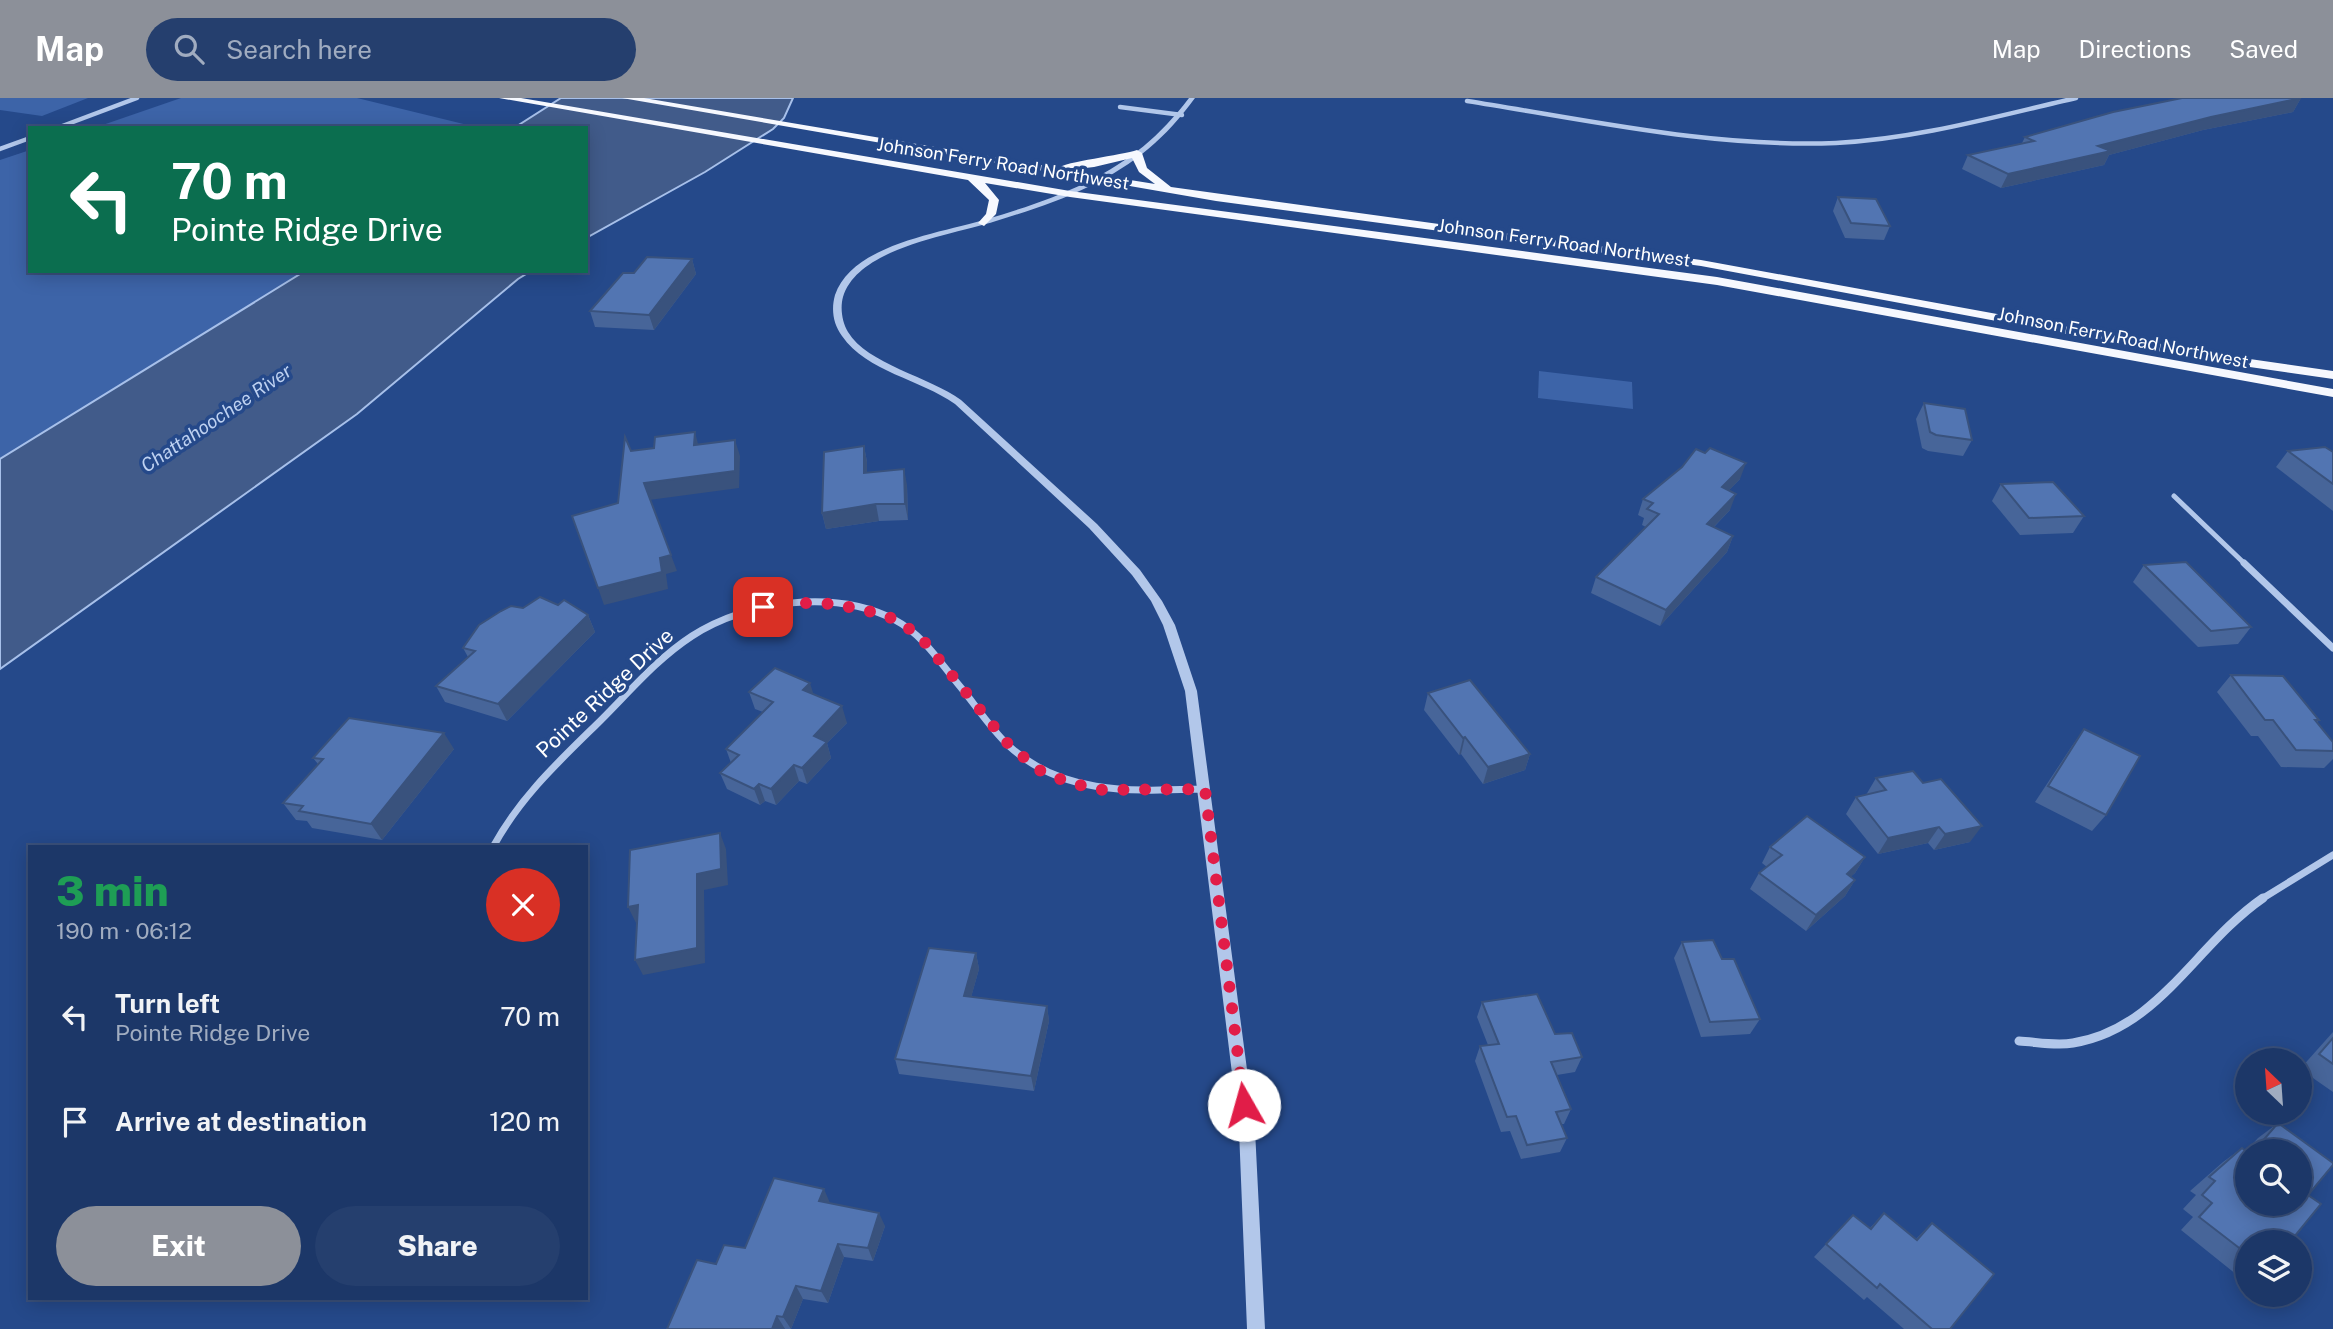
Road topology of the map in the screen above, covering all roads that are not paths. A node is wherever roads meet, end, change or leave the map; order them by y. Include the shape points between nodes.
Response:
1 (137, 98) edge
2 (626, 98) edge
3 (1192, 98) edge
4 (2076, 98) edge
5 (507, 99) edge
6 (1467, 101) dead end
7 (1120, 107) dead end
8 (1182, 115) junction
9 (62, 126) edge
10 (28, 139) edge
11 (0, 149) edge
12 (1137, 154) junction
13 (1032, 168) junction
14 (969, 177) junction
15 (1097, 179) junction
16 (1179, 192) junction
17 (1070, 194) junction
18 (984, 223) junction
19 (2333, 375) edge
20 (2333, 393) edge
21 (2174, 496) dead end
22 (2333, 648) edge
23 (1205, 789) junction
24 (494, 845) edge
25 (2333, 855) edge
26 (2019, 1041) dead end
27 (1256, 1329) edge

1 - 9 street
2 - 13 main road, Johnson Ferry Road Northwest
3 - 8 street
4 - 6 street via 1915,134 1800,143 1689,134
5 - 14 main road, Johnson Ferry Road Northwest
7 - 8 street
8 - 12 street
10 - 11 street
12 - 13 main road via 1089,165
12 - 15 street
12 - 16 main road via 1145,172
13 - 15 main road, Johnson Ferry Road Northwest
14 - 17 main road, Johnson Ferry Road Northwest
14 - 18 main road via 994,200
15 - 16 main road, Johnson Ferry Road Northwest
15 - 17 street
16 - 19 main road, Johnson Ferry Road Northwest via 1701,262 2222,359
17 - 18 street
17 - 20 main road, Johnson Ferry Road Northwest via 1717,281
18 - 23 street via 902,247 863,264 840,290 836,307 840,326 859,350 915,375 960,404 1114,545 1143,582 1177,644 1191,691
21 - 22 street
23 - 24 street, Pointe Ridge Drive via 1103,790 1039,770 1009,745 918,634 886,615 835,604 802,603 763,607 722,620 669,654 536,782
23 - 27 street via 1247,1130
25 - 26 street via 2224,929 2147,1012 2121,1030 2072,1043

